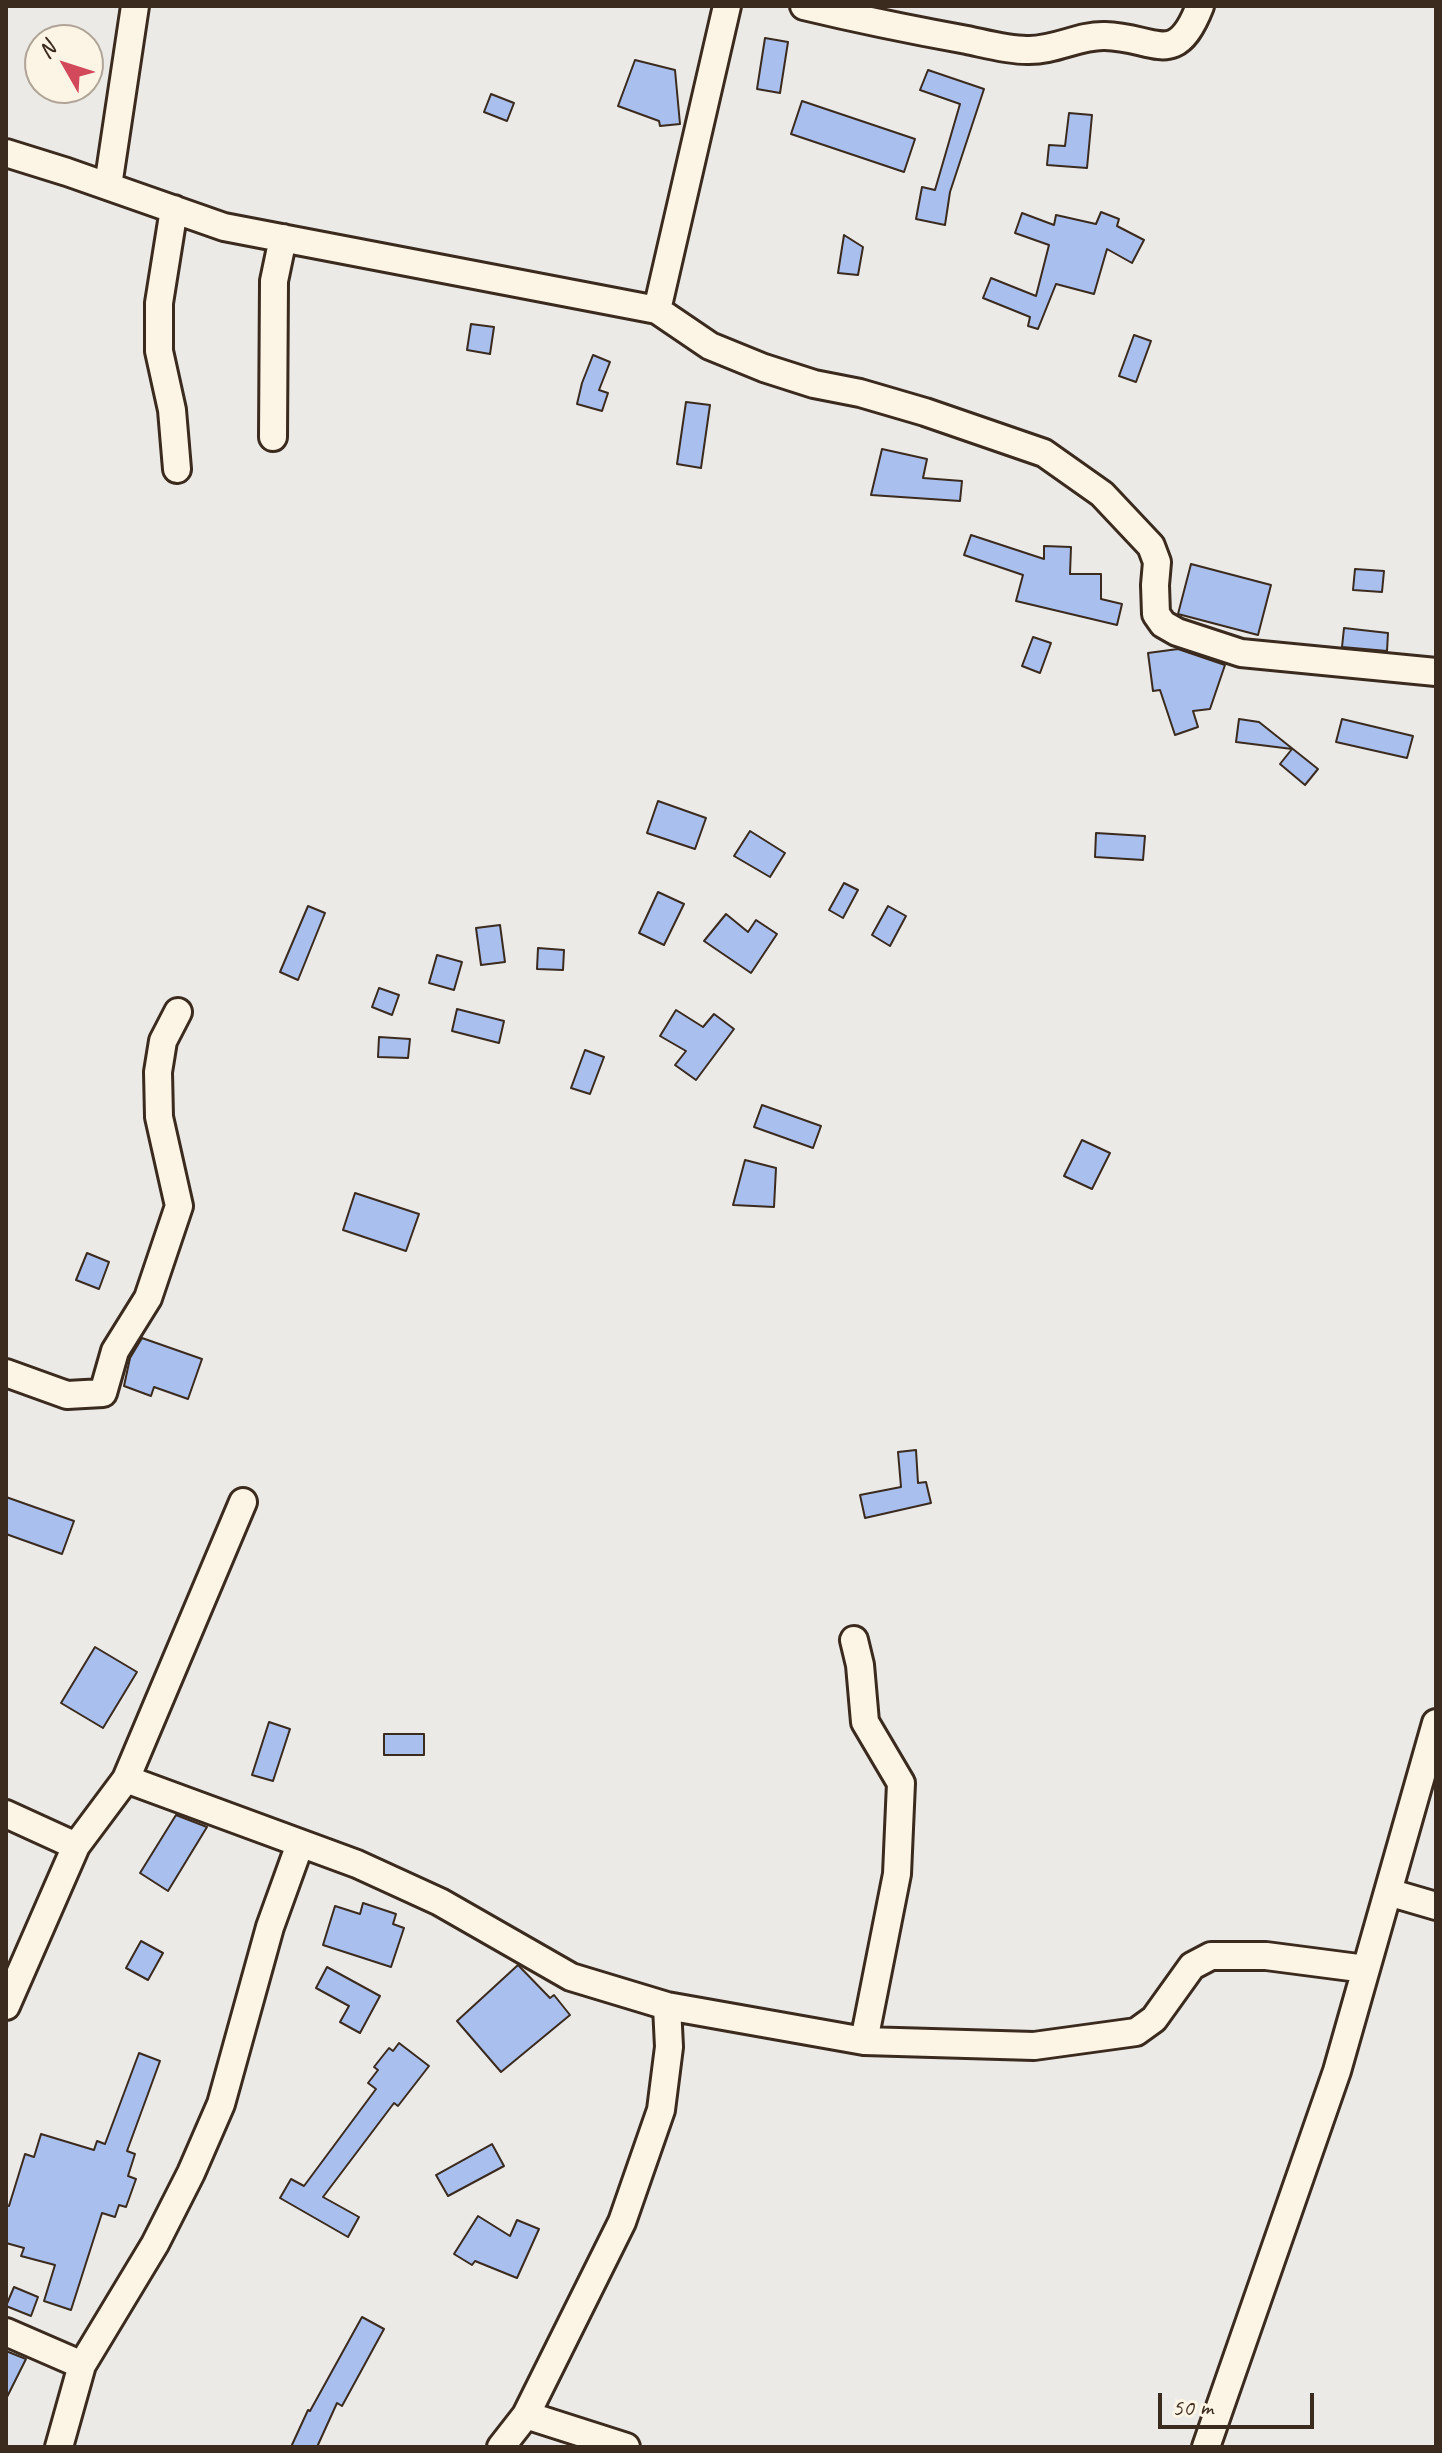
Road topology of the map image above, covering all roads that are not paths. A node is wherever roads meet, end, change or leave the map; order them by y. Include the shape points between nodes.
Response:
1 (135, 6) edge
2 (727, 6) edge
3 (804, 6) edge
4 (1200, 6) edge
5 (6, 153) edge
6 (108, 186) junction
7 (174, 209) junction
8 (283, 238) junction
9 (657, 310) junction
10 (273, 437) dead end
11 (177, 469) dead end
12 (1436, 672) edge
13 (178, 1012) dead end
14 (6, 1373) edge
15 (243, 1502) dead end
16 (854, 1640) dead end
17 (1436, 1723) edge
18 (126, 1779) junction
19 (6, 1814) edge
20 (300, 1844) junction
21 (76, 1846) junction
22 (1388, 1892) junction
23 (1436, 1906) edge
24 (1366, 1969) junction
25 (6, 2006) edge
26 (667, 2006) junction
27 (864, 2041) junction
28 (6, 2332) edge
29 (82, 2365) junction
30 (526, 2415) junction
31 (59, 2447) edge
32 (501, 2447) edge
33 (626, 2447) edge
34 (1206, 2447) edge

1 - 6 street
2 - 9 street
3 - 4 street via 1023,50 1047,50 1105,35 1167,47 1181,40
5 - 6 street
6 - 7 street
7 - 8 street via 224,227
7 - 11 street via 159,303 159,351
8 - 9 street
8 - 10 street via 274,281
9 - 12 street via 710,346 764,368 925,412 1044,453 1102,494 1151,546 1157,562 1156,614 1177,632 1241,653
13 - 14 street via 163,1041 158,1072 159,1117 179,1206 148,1298 115,1351 103,1393 67,1395
15 - 18 street
16 - 27 street via 865,1722 901,1783 897,1874
17 - 22 street
18 - 20 street
18 - 21 street
19 - 21 street
20 - 26 street via 429,1897 571,1977
20 - 29 street via 270,1927 221,2104 155,2244
21 - 25 street
22 - 23 street
22 - 24 street
24 - 27 street via 1266,1956 1211,1956 1192,1966 1154,2019 1136,2032 1034,2046
24 - 34 street via 1337,2071
26 - 27 street
26 - 30 street via 669,2047 661,2110 622,2222
28 - 29 street
29 - 31 street
30 - 32 street
30 - 33 street

